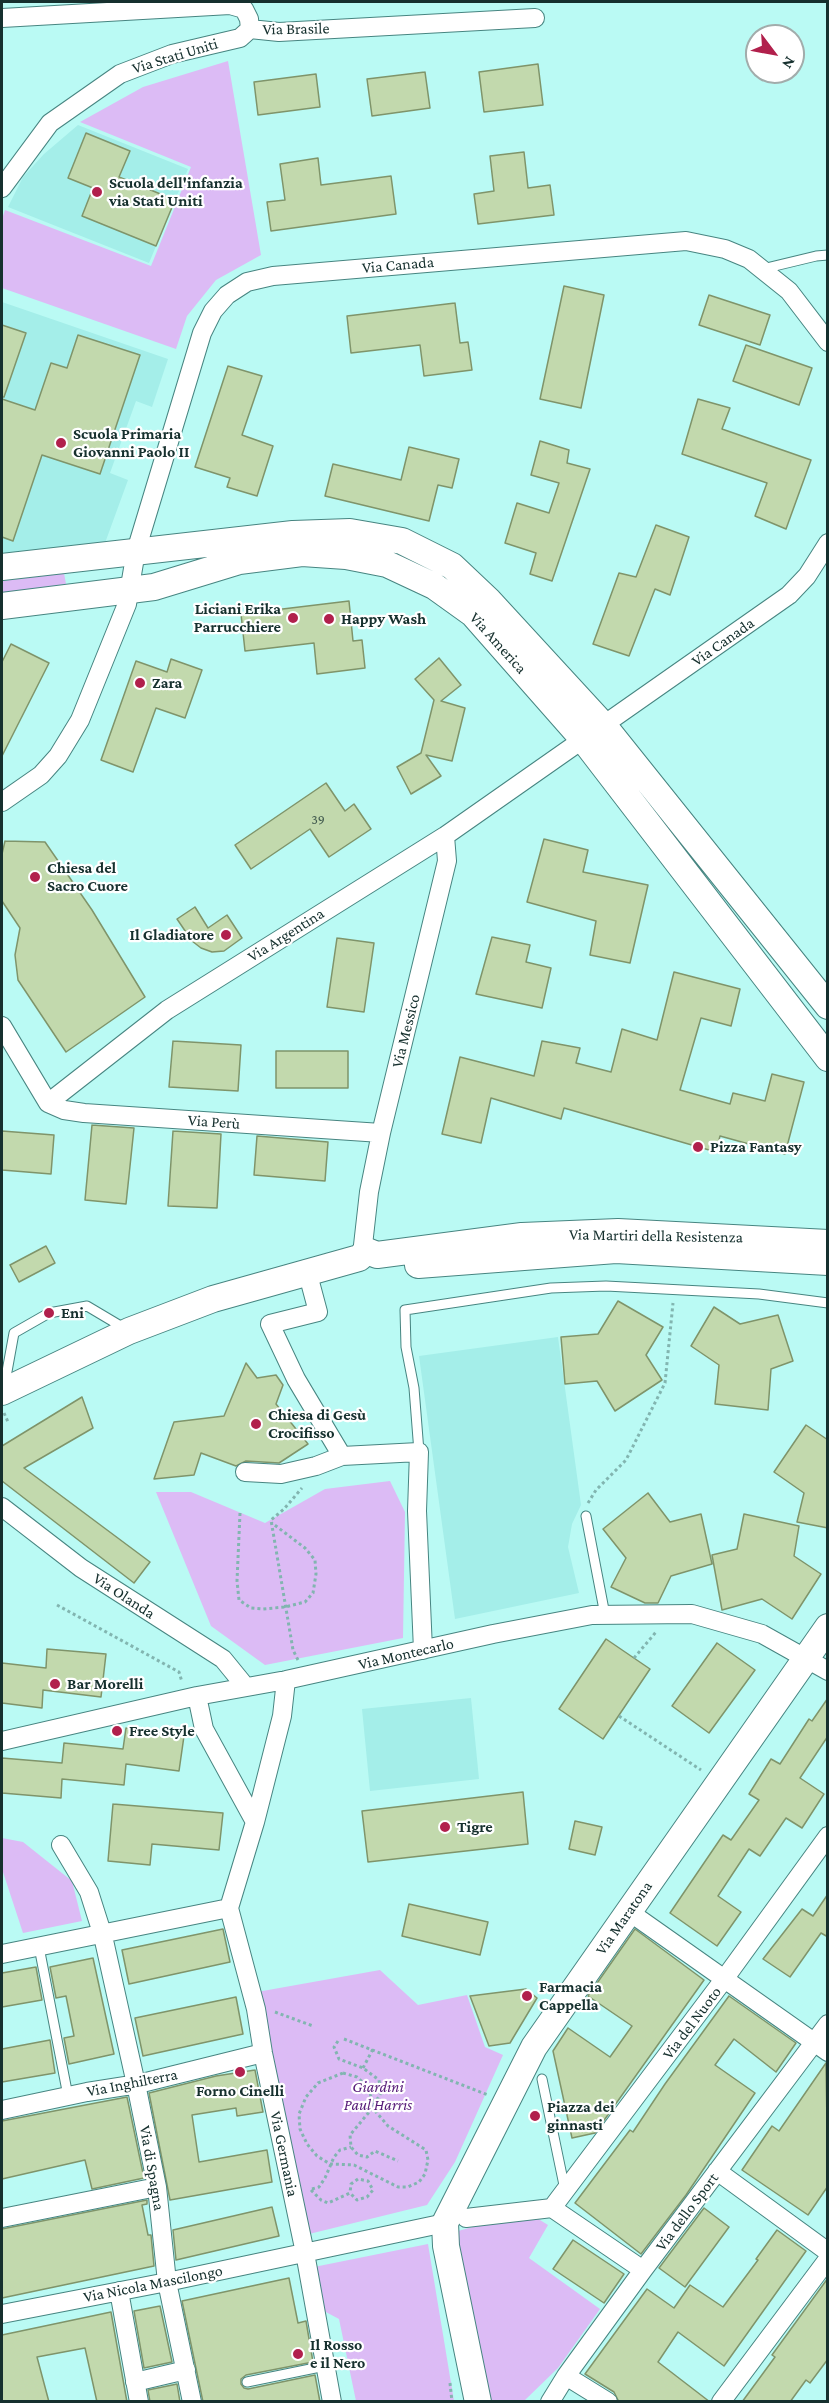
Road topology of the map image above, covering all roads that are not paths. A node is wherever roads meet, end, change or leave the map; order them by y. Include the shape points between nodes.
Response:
1 (2, 18) edge
2 (535, 18) dead end
3 (250, 29) junction
4 (2, 188) edge
5 (828, 255) edge
6 (762, 269) junction
7 (828, 342) edge
8 (828, 543) edge
9 (2, 567) edge
10 (134, 571) junction
11 (2, 606) edge
12 (594, 733) junction
13 (2, 802) edge
14 (445, 836) junction
15 (828, 1006) edge
16 (2, 1026) edge
17 (828, 1058) edge
18 (48, 1103) junction
19 (381, 1133) junction
20 (828, 1243) edge
21 (367, 1260) junction
22 (828, 1262) edge
23 (310, 1277) junction
24 (828, 1303) edge
25 (129, 1331) junction
26 (3, 1404) edge
27 (419, 1452) junction
28 (342, 1456) junction
29 (245, 1472) dead end
30 (2, 1507) edge
31 (585, 1516) road end
32 (605, 1615) junction
33 (828, 1628) edge
34 (423, 1650) junction
35 (817, 1665) edge
36 (286, 1680) junction
37 (245, 1686) junction
38 (192, 1697) junction
39 (2, 1741) edge
40 (255, 1822) junction
41 (828, 1836) edge
42 (61, 1845) dead end
43 (229, 1908) junction
44 (628, 1911) junction
45 (103, 1936) junction
46 (39, 1947) junction
47 (2, 1954) edge
48 (725, 1978) junction
49 (828, 2024) edge
50 (821, 2047) edge
51 (263, 2053) junction
52 (542, 2079) dead end
53 (136, 2084) junction
54 (68, 2096) junction
55 (2, 2110) edge
56 (717, 2171) junction
57 (157, 2187) junction
58 (565, 2192) junction
59 (552, 2208) junction
60 (2, 2218) edge
61 (455, 2221) junction
62 (828, 2252) edge
63 (304, 2253) junction
64 (828, 2259) edge
65 (643, 2270) junction
66 (167, 2282) junction
67 (119, 2291) junction
68 (2, 2314) edge
69 (326, 2366) junction
70 (186, 2370) junction
71 (566, 2376) junction
72 (135, 2382) junction
73 (247, 2382) dead end
74 (139, 2402) edge
75 (192, 2402) edge
76 (332, 2402) edge
77 (478, 2402) edge
78 (550, 2402) edge
79 (608, 2402) edge
80 (721, 2402) edge

1 - 3 street, Via Brasile via 230,5 244,9
2 - 3 street, Via Brasile via 279,32
3 - 4 street, Via Stati Uniti via 240,38 172,54 120,74 81,99 50,123
5 - 6 lane
6 - 7 street, Via Canada via 789,291
6 - 10 street, Via Canada via 725,249 686,241 273,276 247,282 213,311 202,333
8 - 12 street, Via Canada via 789,595
9 - 10 street, Via America
10 - 11 street, Via America
10 - 12 street, Via America via 154,587 239,561 302,554 346,556 387,564 434,586 473,614
10 - 12 street, Via America via 293,534 350,532 402,541 452,566 489,601
10 - 13 street via 72,736 41,775
12 - 14 street, Via Argentina
12 - 15 street, Via America
12 - 17 street, Via America
14 - 18 street, Via Argentina via 167,1010
14 - 19 street, Via Messico via 447,861
16 - 18 street
18 - 19 street, Via Perù via 84,1113
19 - 21 street, Via Messico via 369,1192
20 - 21 street, Via Martiri della Resistenza via 618,1232 522,1236
21 - 22 street, Via Martiri della Resistenza via 401,1267 616,1250
21 - 23 street, Via Martiri della Resistenza
23 - 25 street, Via Martiri della Resistenza via 213,1299
23 - 26 street, Via Martiri della Resistenza via 217,1305 101,1353
23 - 28 street via 318,1312 270,1324 296,1379
24 - 27 lane via 759,1294 606,1286 551,1288 405,1310
25 - 26 street, Via Martiri della Resistenza
25 - 26 lane via 87,1305 49,1313 14,1334
27 - 28 street
27 - 34 street via 417,1511
28 - 29 street via 281,1474
30 - 37 street, Via Olanda via 81,1568 223,1659
31 - 32 lane
32 - 34 street, Via Montecarlo
32 - 35 street, Via Montecarlo via 692,1614 762,1634
33 - 35 street, Via Maratona
34 - 36 street, Via Montecarlo
35 - 44 street, Via Maratona via 720,1782
36 - 37 street, Via Montecarlo
36 - 40 street via 282,1716
37 - 38 street, Via Montecarlo
38 - 39 street, Via Montecarlo
38 - 40 street via 204,1729
40 - 43 street
41 - 48 street, Via del Nuoto
42 - 45 street, Via di Spagna via 89,1892
43 - 45 street
43 - 51 street, Via Germania via 256,2009
44 - 48 street
44 - 61 street, Via Maratona via 534,2047
45 - 46 street
45 - 53 street, Via di Spagna
46 - 47 street
46 - 54 lane
48 - 50 street
48 - 58 street, Via del Nuoto
49 - 50 street, Via dello Sport
50 - 56 street, Via dello Sport
51 - 53 street, Via Inghilterra
51 - 63 street, Via Germania
52 - 58 lane
53 - 54 street, Via Inghilterra
53 - 57 street, Via di Spagna
54 - 55 street, Via Inghilterra
56 - 62 street
56 - 65 street, Via dello Sport
57 - 60 street
57 - 66 street, Via di Spagna
58 - 59 street, Via del Nuoto
59 - 61 street, Via Nicola Mascilongo
59 - 65 street
61 - 63 street, Via Nicola Mascilongo
61 - 77 street via 446,2246
63 - 66 street, Via Nicola Mascilongo
63 - 69 street, Via Germania
64 - 80 street
65 - 71 street, Via dello Sport
66 - 67 street, Via Nicola Mascilongo
66 - 70 street, Via di Spagna
67 - 68 street, Via Nicola Mascilongo
67 - 72 street
69 - 73 lane
69 - 76 street, Via Germania
70 - 72 street
70 - 75 street, Via di Spagna
71 - 78 street, Via dello Sport
71 - 79 street
72 - 74 street

